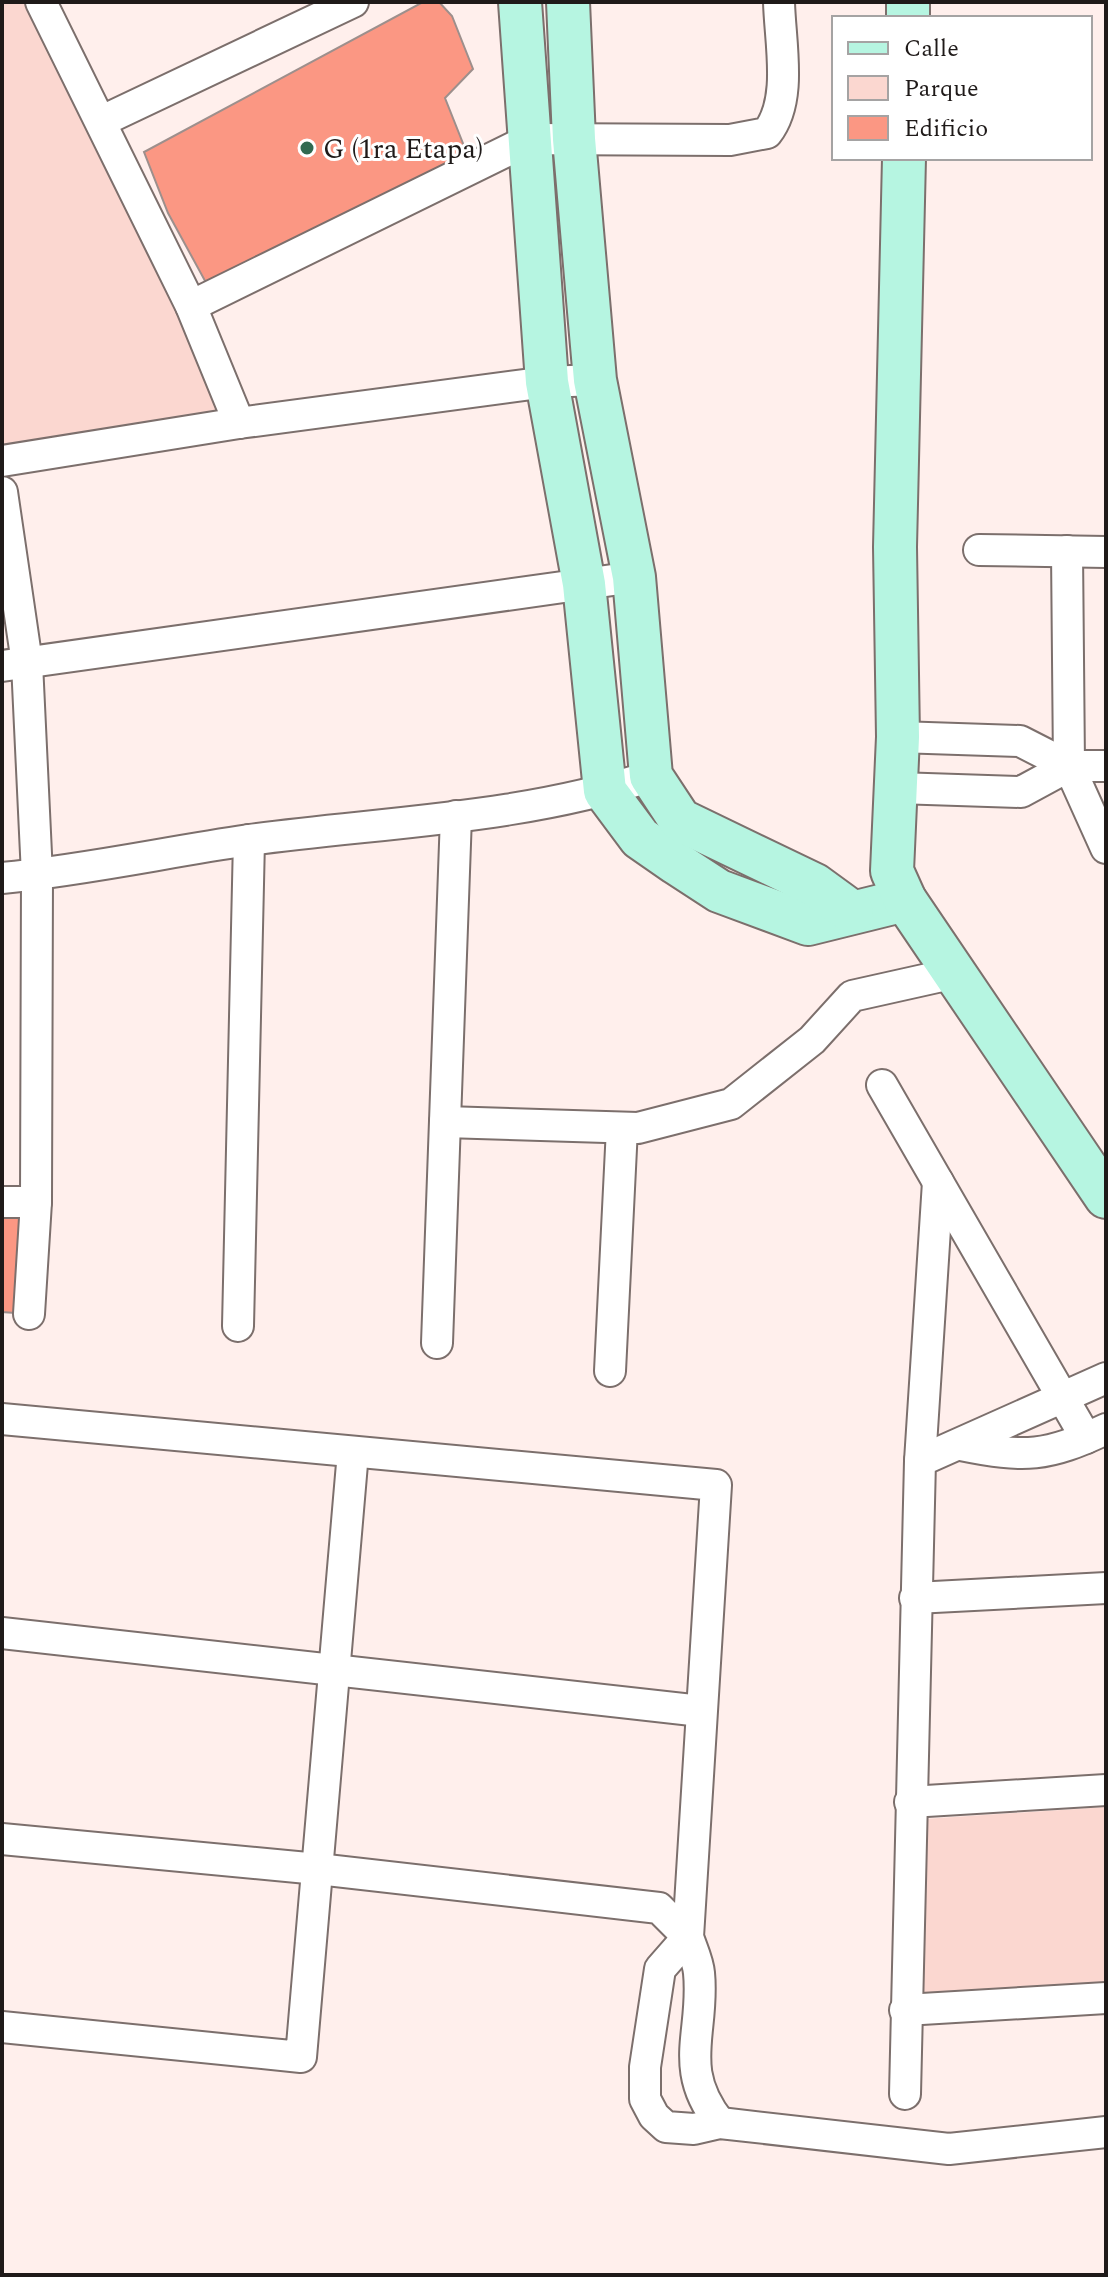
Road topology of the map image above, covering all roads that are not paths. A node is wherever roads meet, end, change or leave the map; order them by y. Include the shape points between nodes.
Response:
1 (41, 2) edge
2 (353, 2) edge
3 (520, 2) edge
4 (568, 2) edge
5 (779, 2) edge
6 (102, 121) junction
7 (531, 139) junction
8 (574, 139) junction
9 (904, 160) edge
10 (191, 306) junction
11 (595, 380) junction
12 (547, 382) junction
13 (239, 423) junction
14 (2, 461) edge
15 (2, 492) edge
16 (979, 550) dead end
17 (1067, 551) junction
18 (1106, 552) edge
19 (634, 577) junction
20 (584, 584) junction
21 (14, 664) edge
22 (898, 737) junction
23 (1069, 766) junction
24 (1106, 766) edge
25 (651, 776) junction
26 (897, 788) junction
27 (605, 791) junction
28 (456, 816) junction
29 (249, 840) junction
30 (1106, 848) edge
31 (37, 875) junction
32 (2, 878) edge
33 (905, 900) junction
34 (852, 912) junction
35 (955, 973) junction
36 (882, 1085) dead end
37 (445, 1122) junction
38 (622, 1128) junction
39 (938, 1182) junction
40 (1106, 1197) edge
41 (2, 1202) edge
42 (36, 1202) junction
43 (29, 1314) dead end
44 (238, 1326) dead end
45 (437, 1343) dead end
46 (610, 1371) dead end
47 (1106, 1378) edge
48 (1064, 1398) junction
49 (2, 1419) edge
50 (1096, 1434) edge
51 (961, 1445) junction
52 (353, 1452) junction
53 (920, 1461) junction
54 (1106, 1588) edge
55 (915, 1598) junction
56 (2, 1633) edge
57 (334, 1671) junction
58 (701, 1711) junction
59 (1106, 1790) edge
60 (910, 1802) junction
61 (2, 1839) edge
62 (318, 1869) junction
63 (688, 1937) junction
64 (1106, 1998) edge
65 (905, 2010) junction
66 (2, 2027) edge
67 (905, 2094) dead end
68 (720, 2123) junction
69 (1106, 2132) edge

1 - 6 street
2 - 6 street
3 - 7 street
4 - 8 street
5 - 8 street via 782,100 778,119 767,133 730,140
6 - 10 street
7 - 8 street
7 - 10 street
7 - 12 street
8 - 11 street
9 - 22 street via 895,547
10 - 13 street
11 - 12 street
11 - 19 street
12 - 13 street
12 - 20 street
13 - 14 street
15 - 21 street
16 - 17 street
17 - 18 street
17 - 23 street
19 - 20 street
19 - 25 street
20 - 21 street
20 - 27 street
21 - 31 street
22 - 23 street via 1020,741
22 - 26 street
23 - 24 street
23 - 26 street via 1021,792
23 - 30 street
25 - 27 street
25 - 34 street via 680,820 815,885
26 - 33 street via 892,871
27 - 28 street
27 - 34 street via 640,838 719,891 808,924
28 - 29 street
28 - 37 street
29 - 31 street
29 - 44 street
31 - 32 street
31 - 42 street
33 - 34 street
33 - 35 street
35 - 38 street via 852,996 812,1040 731,1104
35 - 40 street
36 - 39 street
37 - 38 street
37 - 45 street
38 - 46 street
39 - 48 street
39 - 53 street
41 - 42 street
42 - 43 street
47 - 48 street
48 - 50 street
48 - 51 street
49 - 52 street
50 - 51 street via 1061,1450 1008,1455
51 - 53 street
52 - 57 street
52 - 58 street via 716,1485
53 - 55 street
54 - 55 street
55 - 60 street
56 - 57 street
57 - 58 street
57 - 62 street
58 - 63 street
59 - 60 street
60 - 65 street
61 - 62 street
62 - 63 street via 659,1908
62 - 66 street via 301,2057
63 - 68 street via 699,1975 697,2084
63 - 68 street via 660,1969 645,2099 666,2127 694,2129
64 - 65 street
65 - 67 street
68 - 69 street via 949,2149

